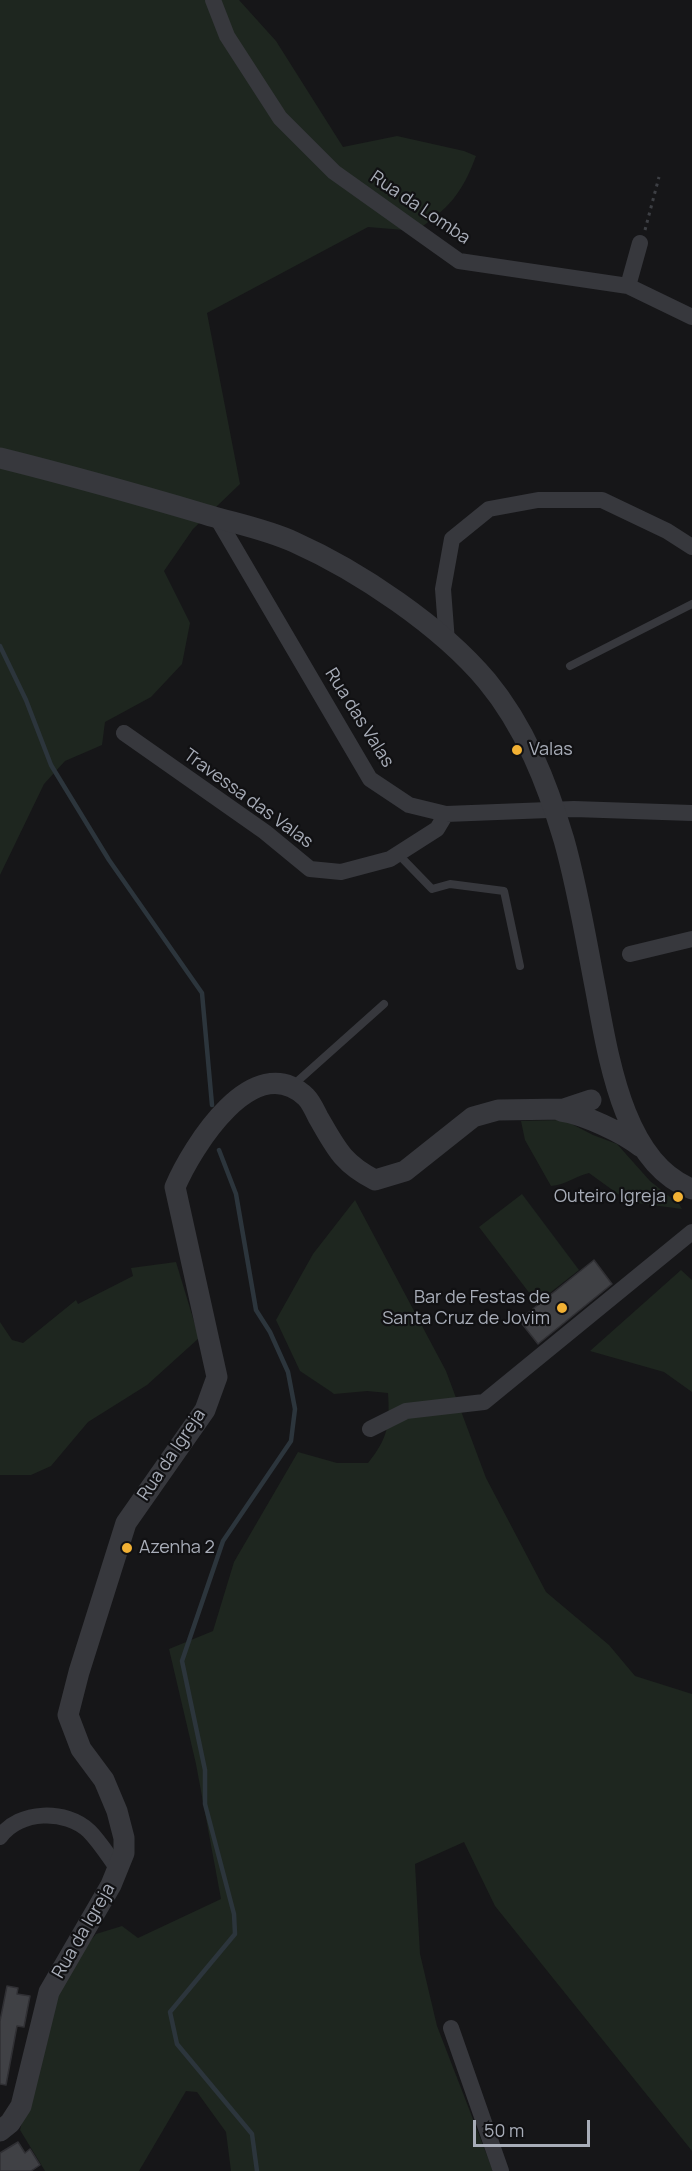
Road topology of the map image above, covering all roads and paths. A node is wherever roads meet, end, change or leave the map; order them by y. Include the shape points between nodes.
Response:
1 (213, 0) edge
2 (659, 177) dead end
3 (640, 243) joint
4 (628, 286) junction
5 (692, 317) edge
6 (0, 458) edge
7 (217, 518) junction
8 (692, 547) edge
9 (692, 604) edge
10 (447, 642) junction
11 (570, 666) dead end
12 (124, 732) dead end
13 (555, 810) junction
14 (692, 813) edge
15 (446, 814) junction
16 (398, 854) junction
17 (692, 939) edge
18 (630, 954) dead end
19 (520, 966) dead end
20 (384, 1004) dead end
21 (609, 1057) junction
22 (290, 1087) junction
23 (595, 1096) junction
24 (623, 1104) junction
25 (552, 1110) junction
26 (600, 1125) junction
27 (645, 1150) junction
28 (692, 1189) edge
29 (692, 1232) edge
30 (370, 1429) dead end
31 (0, 1837) edge
32 (118, 1869) junction
33 (451, 2028) dead end
34 (0, 2131) edge
35 (501, 2171) edge

1 - 4 street, Rua da Lomba via 227,36 280,118 334,172 459,261
2 - 3 path
3 - 4 street
4 - 5 street, Rua da Lomba
6 - 7 street
7 - 10 street via 292,540 365,578
7 - 15 street, Rua das Valas via 370,779 409,805
8 - 10 street via 602,500 538,500 489,509 452,539 443,589
9 - 11 lane
10 - 13 street via 486,681 522,731
12 - 16 street, Travessa das Valas via 265,832 310,869 342,872
13 - 14 street, Rua das Valas
13 - 15 street, Rua das Valas
13 - 21 street via 572,871
15 - 16 street, Travessa das Valas via 437,830
16 - 19 lane via 432,889 450,884 504,891
17 - 18 street
20 - 22 lane
21 - 23 street via 610,1078
21 - 24 street
22 - 25 street via 307,1098 340,1155 355,1170 375,1180 405,1171 473,1117 498,1110
22 - 32 street, Rua da Igreja via 267,1084 238,1097 207,1128 175,1186 217,1377 205,1410 126,1523 68,1715 81,1749 104,1780 117,1811 124,1838
23 - 24 street via 612,1092
23 - 25 street via 575,1107
23 - 26 street via 588,1112
24 - 26 street via 621,1120
24 - 27 street
25 - 26 street via 574,1113
26 - 27 street
27 - 28 street via 668,1175
29 - 30 street via 484,1402 406,1411
31 - 32 street via 13,1825 32,1817 58,1816 90,1832
32 - 34 street, Rua da Igreja via 49,1992 21,2106
33 - 35 street

